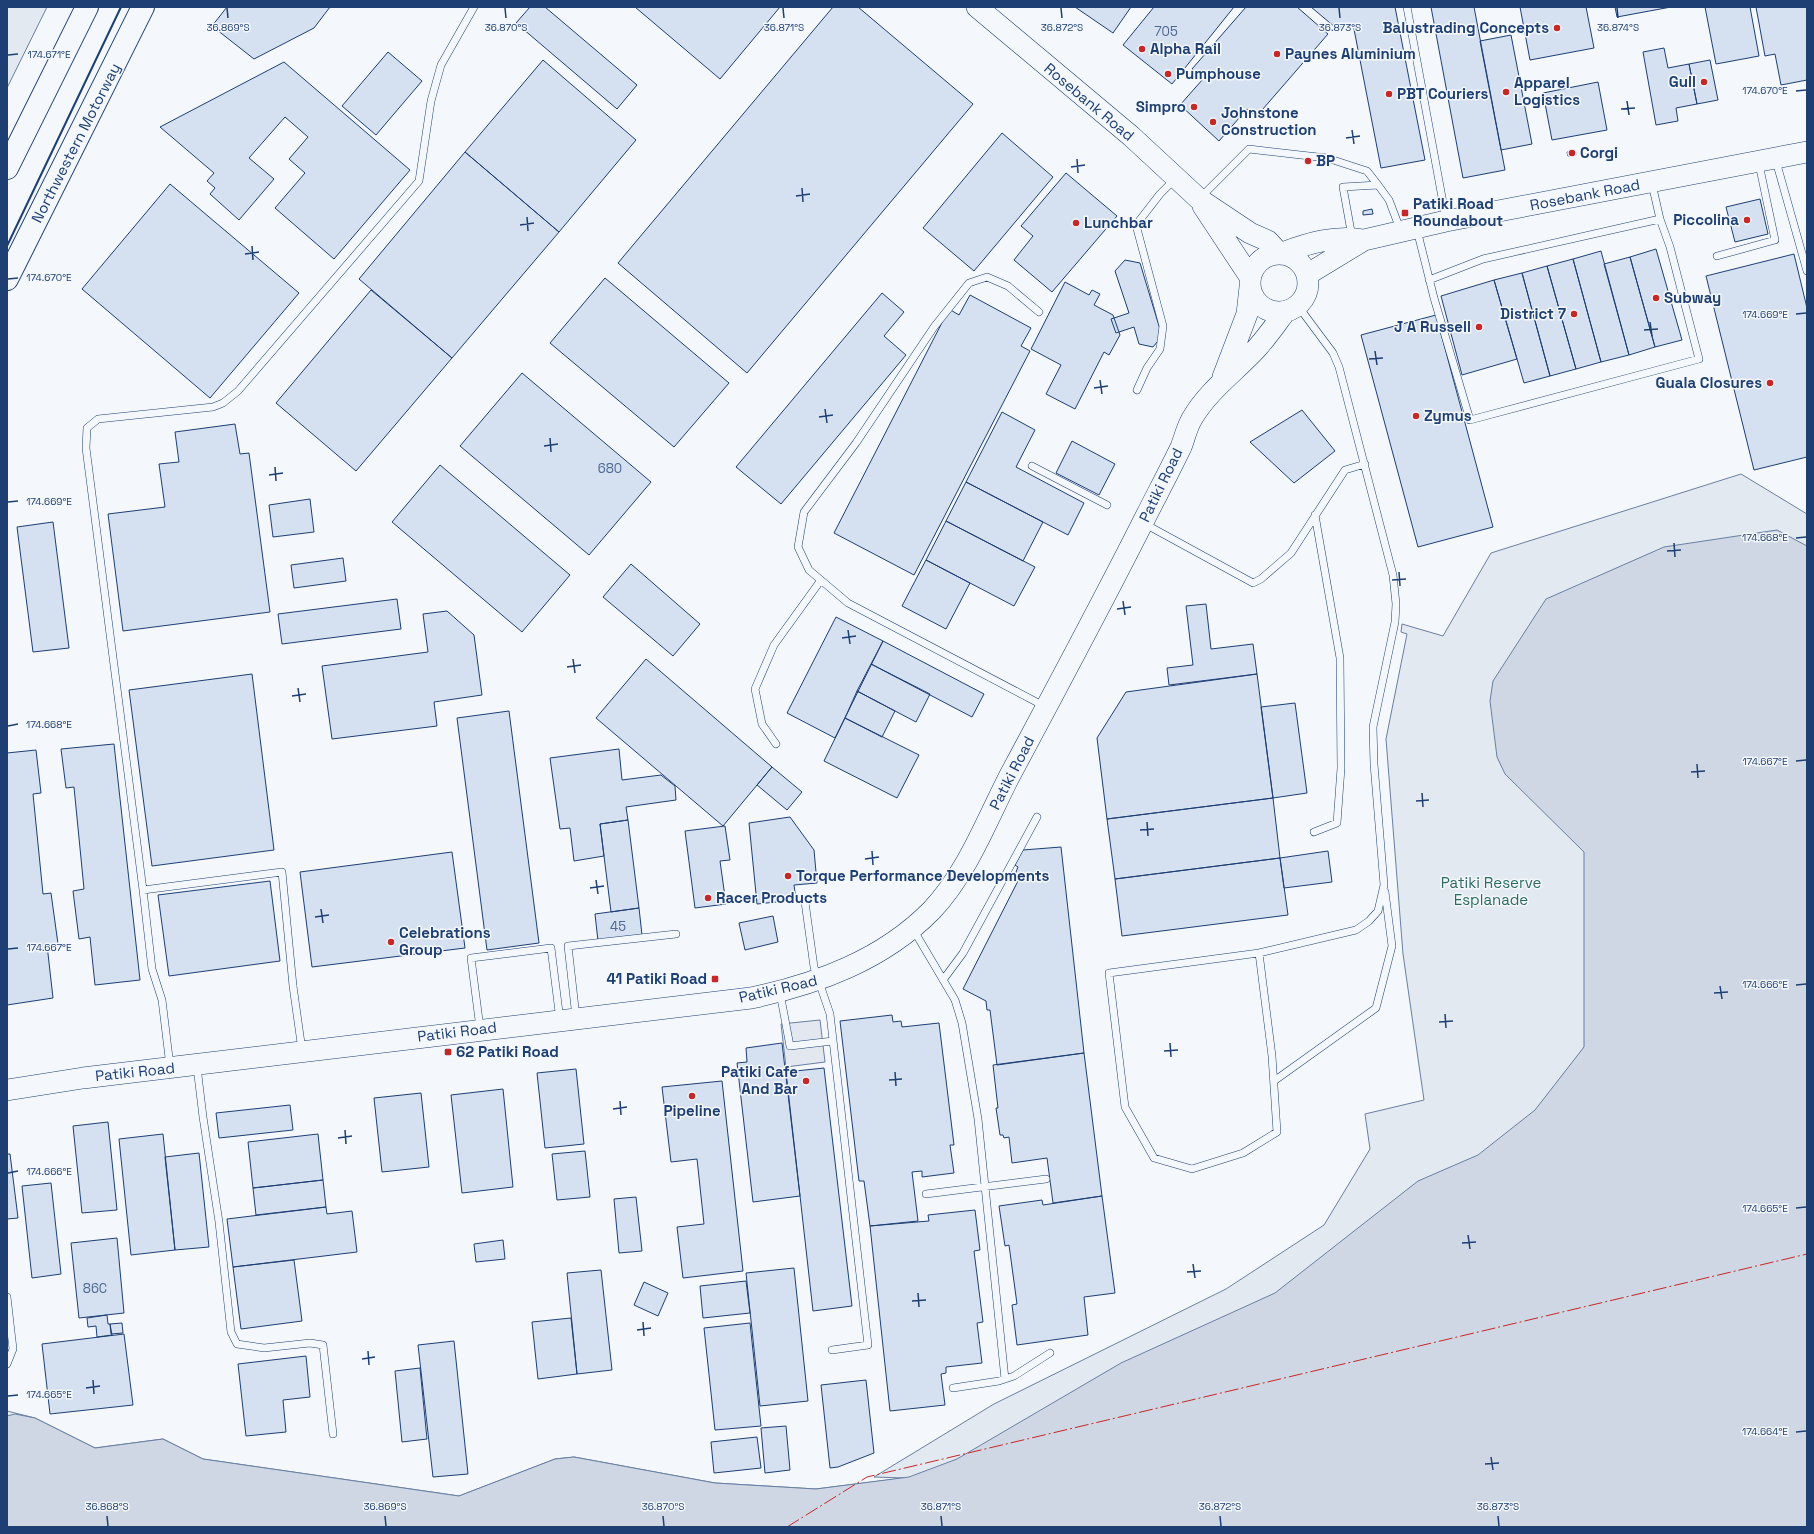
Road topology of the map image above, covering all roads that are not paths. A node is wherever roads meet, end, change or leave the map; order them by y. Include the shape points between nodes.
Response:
1 (87, 7) edge
2 (143, 7) edge
3 (474, 7) edge
4 (977, 7) edge
5 (1407, 7) edge
6 (1807, 152) edge
7 (1767, 160) junction
8 (7, 168) edge
9 (1176, 178) junction
10 (1652, 182) junction
11 (1378, 185) junction
12 (1199, 199) junction
13 (1660, 219) junction
14 (1446, 221) junction
15 (1409, 230) junction
16 (1358, 239) junction
17 (1280, 253) junction
18 (1718, 256) dead end
19 (1807, 270) edge
20 (1308, 274) junction
21 (7, 279) edge
22 (1429, 280) junction
23 (1250, 282) junction
24 (1292, 309) junction
25 (1039, 312) dead end
26 (1220, 385) junction
27 (1137, 390) dead end
28 (1365, 464) junction
29 (1032, 466) dead end
30 (1107, 505) dead end
31 (1315, 515) junction
32 (1142, 523) junction
33 (821, 580) junction
34 (1046, 707) junction
35 (776, 744) dead end
36 (1037, 817) dead end
37 (1314, 832) dead end
38 (1384, 886) junction
39 (143, 890) junction
40 (805, 902) dead end
41 (913, 928) junction
42 (676, 934) dead end
43 (1259, 952) junction
44 (820, 980) junction
45 (943, 980) junction
46 (780, 992) junction
47 (568, 1020) junction
48 (480, 1030) junction
49 (833, 1041) junction
50 (302, 1052) junction
51 (197, 1065) junction
52 (171, 1068) junction
53 (1274, 1082) junction
54 (7, 1090) edge
55 (1046, 1178) dead end
56 (985, 1186) junction
57 (926, 1194) dead end
58 (7, 1298) edge
59 (832, 1350) dead end
60 (1050, 1353) dead end
61 (7, 1364) edge
62 (1006, 1379) junction
63 (953, 1388) dead end
64 (333, 1434) dead end

1 - 8 highway
2 - 21 highway, Northwestern Motorway
3 - 39 lane via 441,65 431,101 419,181 238,391 223,403 213,407 98,419 88,428 86,448
4 - 9 main road, Rosebank Road via 1078,90
5 - 14 lane
6 - 7 main road, Rosebank Road
7 - 10 main road, Rosebank Road
7 - 18 lane via 1775,240
7 - 19 lane
9 - 12 main road, Rosebank Road
9 - 27 lane via 1136,225 1163,326 1160,349 1147,368
10 - 13 lane
10 - 14 main road, Rosebank Road
11 - 12 lane via 1367,171 1327,158 1249,149
11 - 15 lane
11 - 16 lane via 1343,187
12 - 17 main road, Rosebank Road via 1250,233 1268,241
12 - 23 main road, Rosebank Road
13 - 22 lane via 1483,259
13 - 22 lane via 1670,247 1699,359 1470,420
14 - 15 main road, Rosebank Road
15 - 16 main road, Rosebank Road
15 - 22 lane
16 - 17 main road, Rosebank Road via 1316,241
16 - 20 main road, Rosebank Road
17 - 20 main road via 1294,256
17 - 23 main road via 1263,258 1255,266
20 - 24 main road via 1308,289
23 - 24 main road via 1258,304 1271,311
23 - 26 main road, Patiki Road via 1247,314
24 - 26 main road, Patiki Road
24 - 28 lane via 1333,353
25 - 33 lane via 1008,286 988,277 969,284 934,327 856,443 804,512 798,547 809,570
26 - 32 main road, Patiki Road via 1210,392 1192,418 1181,447
28 - 31 lane via 1345,470
28 - 38 lane via 1391,561 1396,604 1395,622 1373,727
29 - 30 lane
31 - 32 lane via 1291,553 1253,583
31 - 37 lane via 1340,658 1341,768 1337,823
32 - 34 main road, Patiki Road
33 - 34 lane via 848,603
33 - 35 lane via 774,645 755,689 762,724
34 - 41 main road, Patiki Road via 950,889
36 - 45 lane via 963,953
38 - 43 lane via 1378,911 1356,930
38 - 53 lane via 1392,946 1376,1008
39 - 50 lane via 282,872
39 - 52 lane via 152,969 162,1000
40 - 44 lane via 814,967
41 - 44 main road, Patiki Road via 862,961
41 - 45 lane
42 - 47 lane via 568,946
43 - 53 lane
43 - 53 lane via 1109,973 1125,1107 1154,1158 1192,1169 1243,1153 1277,1132
44 - 46 main road, Patiki Road
44 - 49 lane via 830,1014
45 - 56 lane via 955,1000 962,1023 978,1120
46 - 47 main road, Patiki Road via 722,1002
46 - 49 lane via 790,1046
47 - 48 main road, Patiki Road
47 - 48 lane via 551,948 471,958
48 - 50 main road, Patiki Road
49 - 59 lane via 868,1345
50 - 51 main road, Patiki Road
51 - 52 main road, Patiki Road
51 - 64 lane via 231,1332 237,1344 264,1348 310,1343 323,1345
52 - 54 main road, Patiki Road
55 - 56 lane
56 - 57 lane
56 - 62 lane
58 - 61 lane via 14,1349
60 - 62 lane
62 - 63 lane

